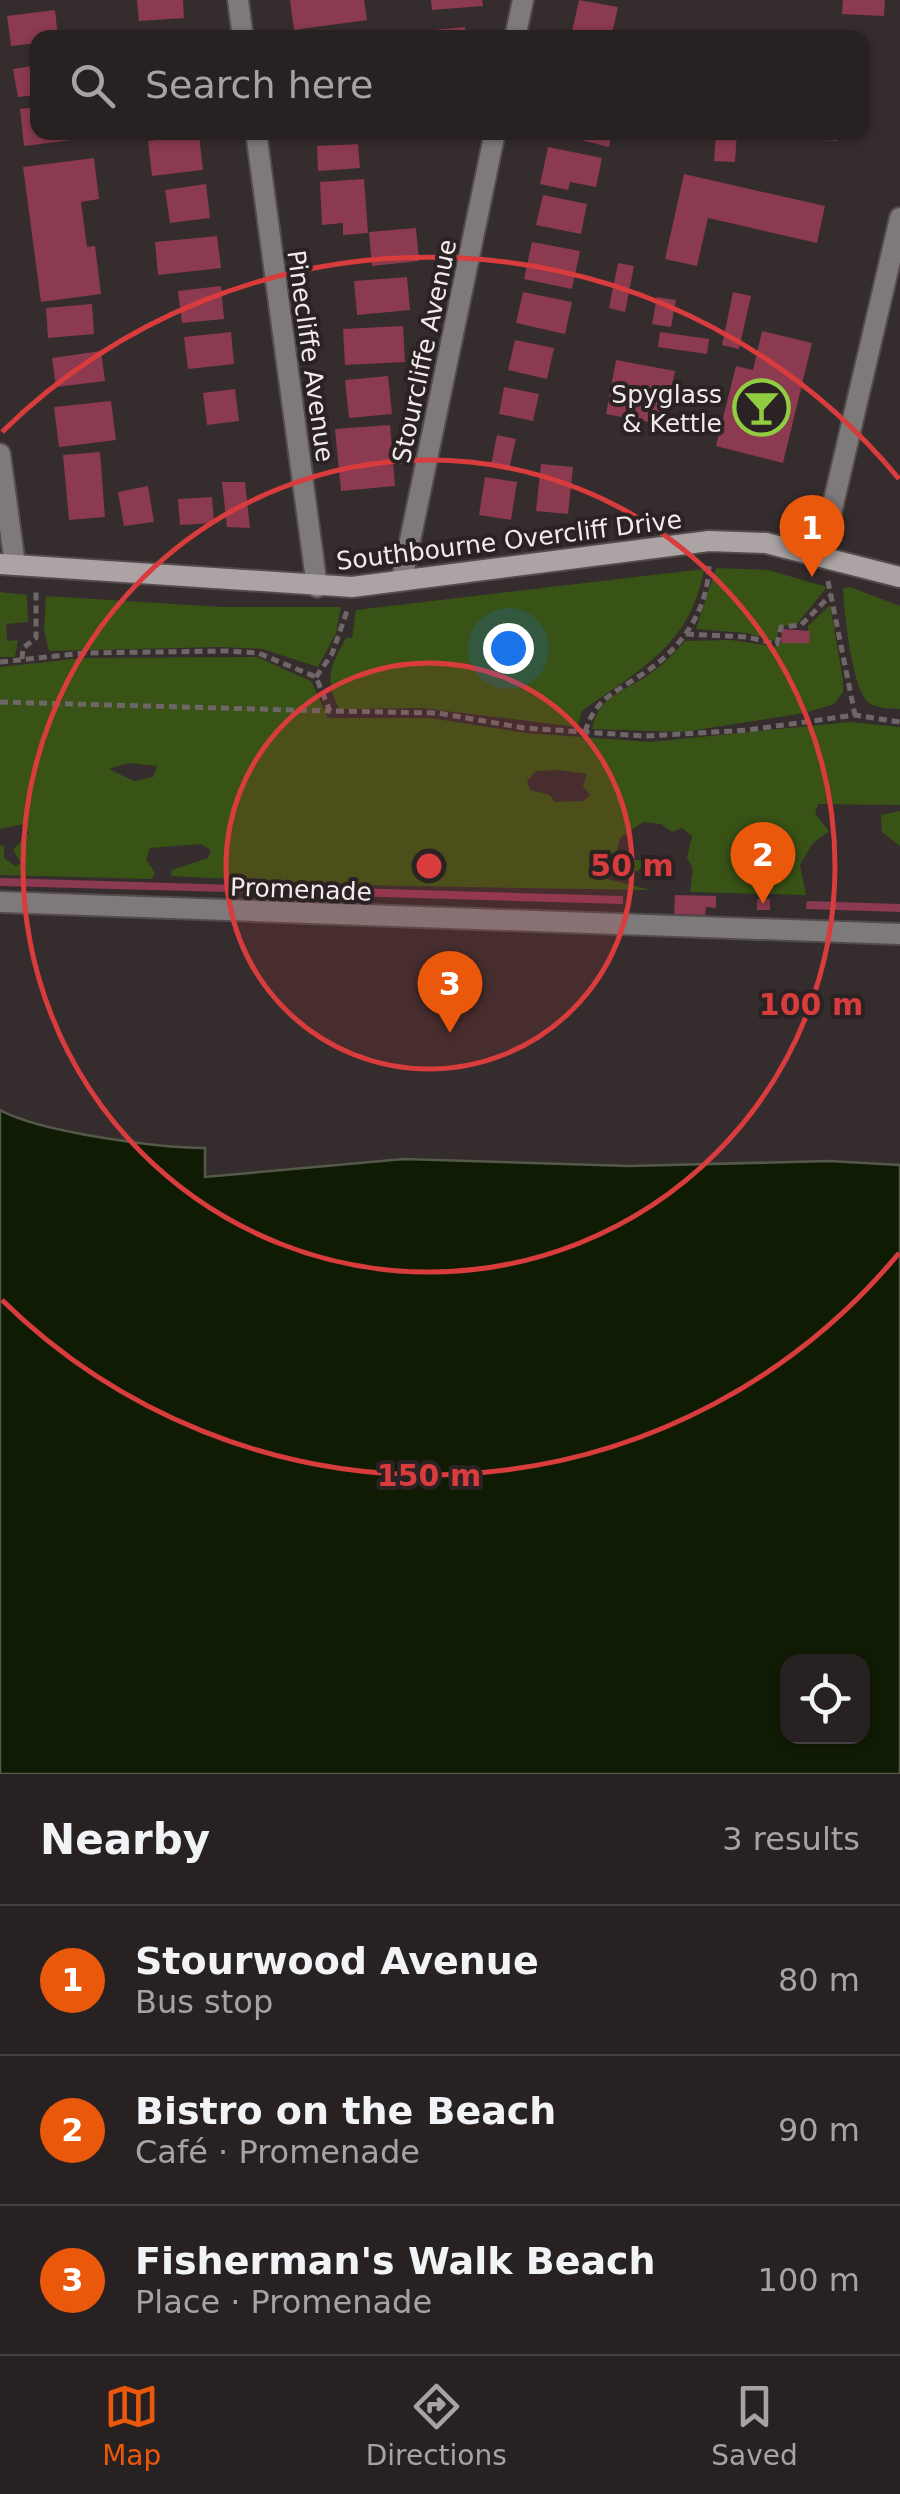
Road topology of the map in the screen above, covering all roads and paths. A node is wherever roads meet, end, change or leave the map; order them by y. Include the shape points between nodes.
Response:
1 (238, 0) edge
2 (522, 0) edge
3 (242, 30) edge
4 (516, 30) edge
5 (257, 140) edge
6 (493, 140) edge
7 (900, 218) edge
8 (0, 454) edge
9 (709, 542) junction
10 (821, 556) junction
11 (8, 565) edge
12 (38, 566) junction
13 (900, 578) edge
14 (402, 579) junction
15 (352, 586) junction
16 (318, 587) junction
17 (832, 594) junction
18 (686, 634) junction
19 (22, 659) junction
20 (0, 662) edge
21 (316, 677) junction
22 (0, 702) edge
23 (330, 711) junction
24 (855, 715) junction
25 (900, 721) edge
26 (586, 732) junction
27 (0, 902) edge
28 (900, 934) edge

1 - 3 street
2 - 4 street
5 - 16 street, Pinecliffe Avenue
6 - 14 street, Stourcliffe Avenue
7 - 10 street
8 - 11 street
9 - 10 street, Southbourne Overcliff Drive via 766,543
9 - 14 street, Southbourne Overcliff Drive
9 - 18 path via 705,601
10 - 13 street, Southbourne Overcliff Drive
10 - 17 path
11 - 12 street, Southbourne Overcliff Drive
12 - 16 street, Southbourne Overcliff Drive
12 - 19 path via 36,638 23,648
14 - 15 street, Southbourne Overcliff Drive
15 - 16 street, Southbourne Overcliff Drive
15 - 21 path via 343,629
17 - 18 path via 801,626 781,627 777,644
17 - 24 path
18 - 26 path via 642,675 606,696
19 - 20 path
19 - 21 path via 226,651 258,654
21 - 23 path
22 - 23 path
23 - 26 path via 438,712
24 - 25 path
24 - 26 path via 681,736
27 - 28 street, Promenade

